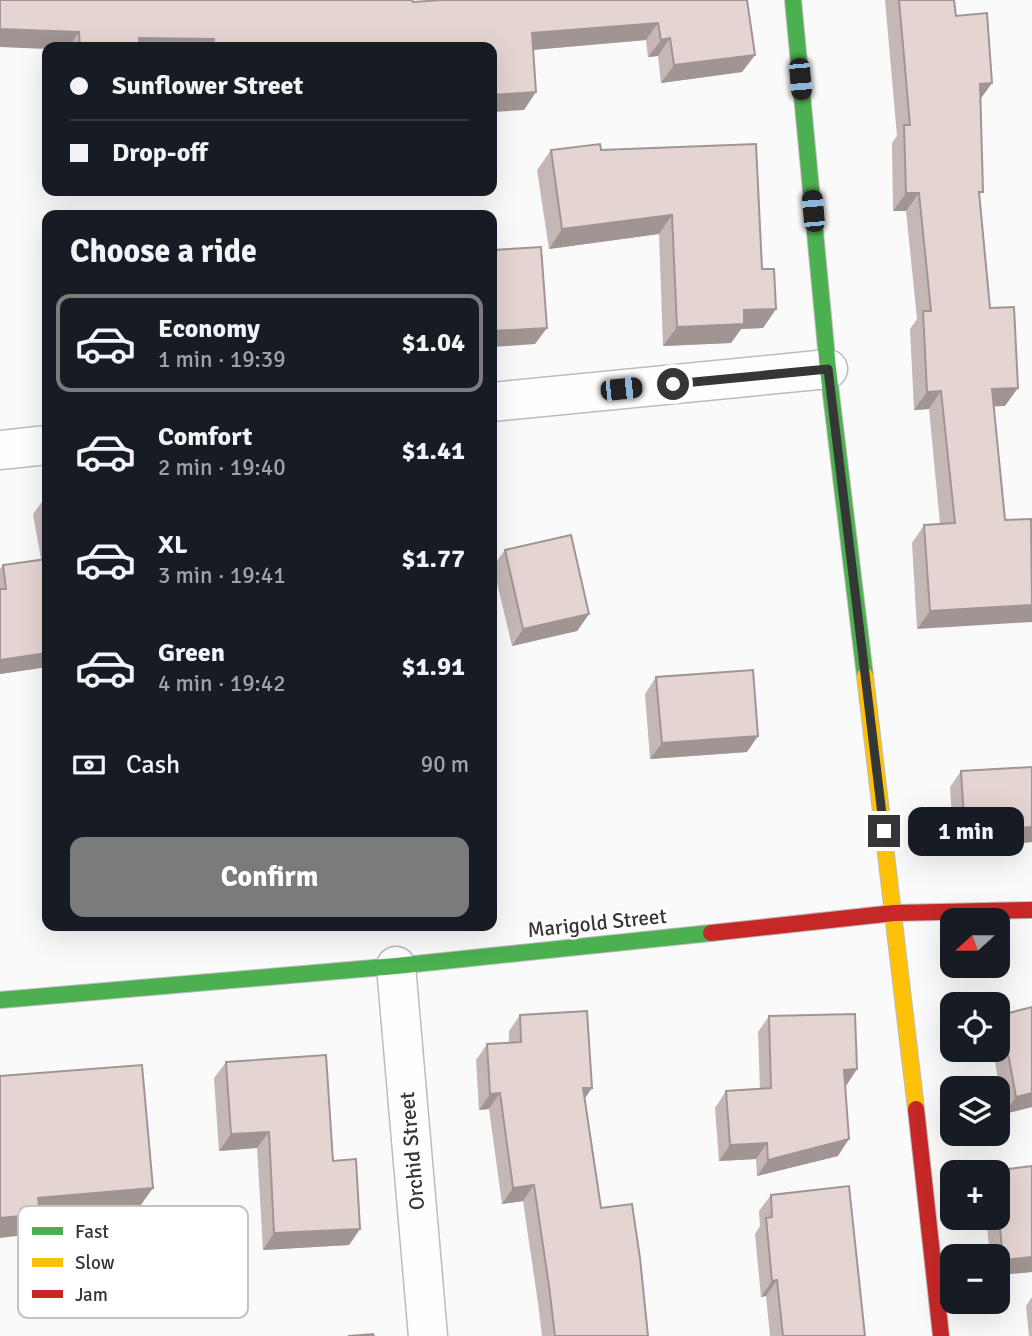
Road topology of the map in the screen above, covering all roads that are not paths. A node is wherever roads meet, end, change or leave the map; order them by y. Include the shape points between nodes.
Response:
1 (793, 0) edge
2 (828, 369) junction
3 (497, 402) edge
4 (42, 446) edge
5 (0, 450) edge
6 (1032, 910) edge
7 (894, 913) junction
8 (396, 965) junction
9 (0, 1000) edge
10 (428, 1336) edge
11 (941, 1336) edge

1 - 2 street
2 - 3 street
2 - 7 street
4 - 5 street
6 - 7 street, Marigold Street
7 - 8 street, Marigold Street
7 - 11 street
8 - 9 street, Marigold Street
8 - 10 street, Orchid Street

